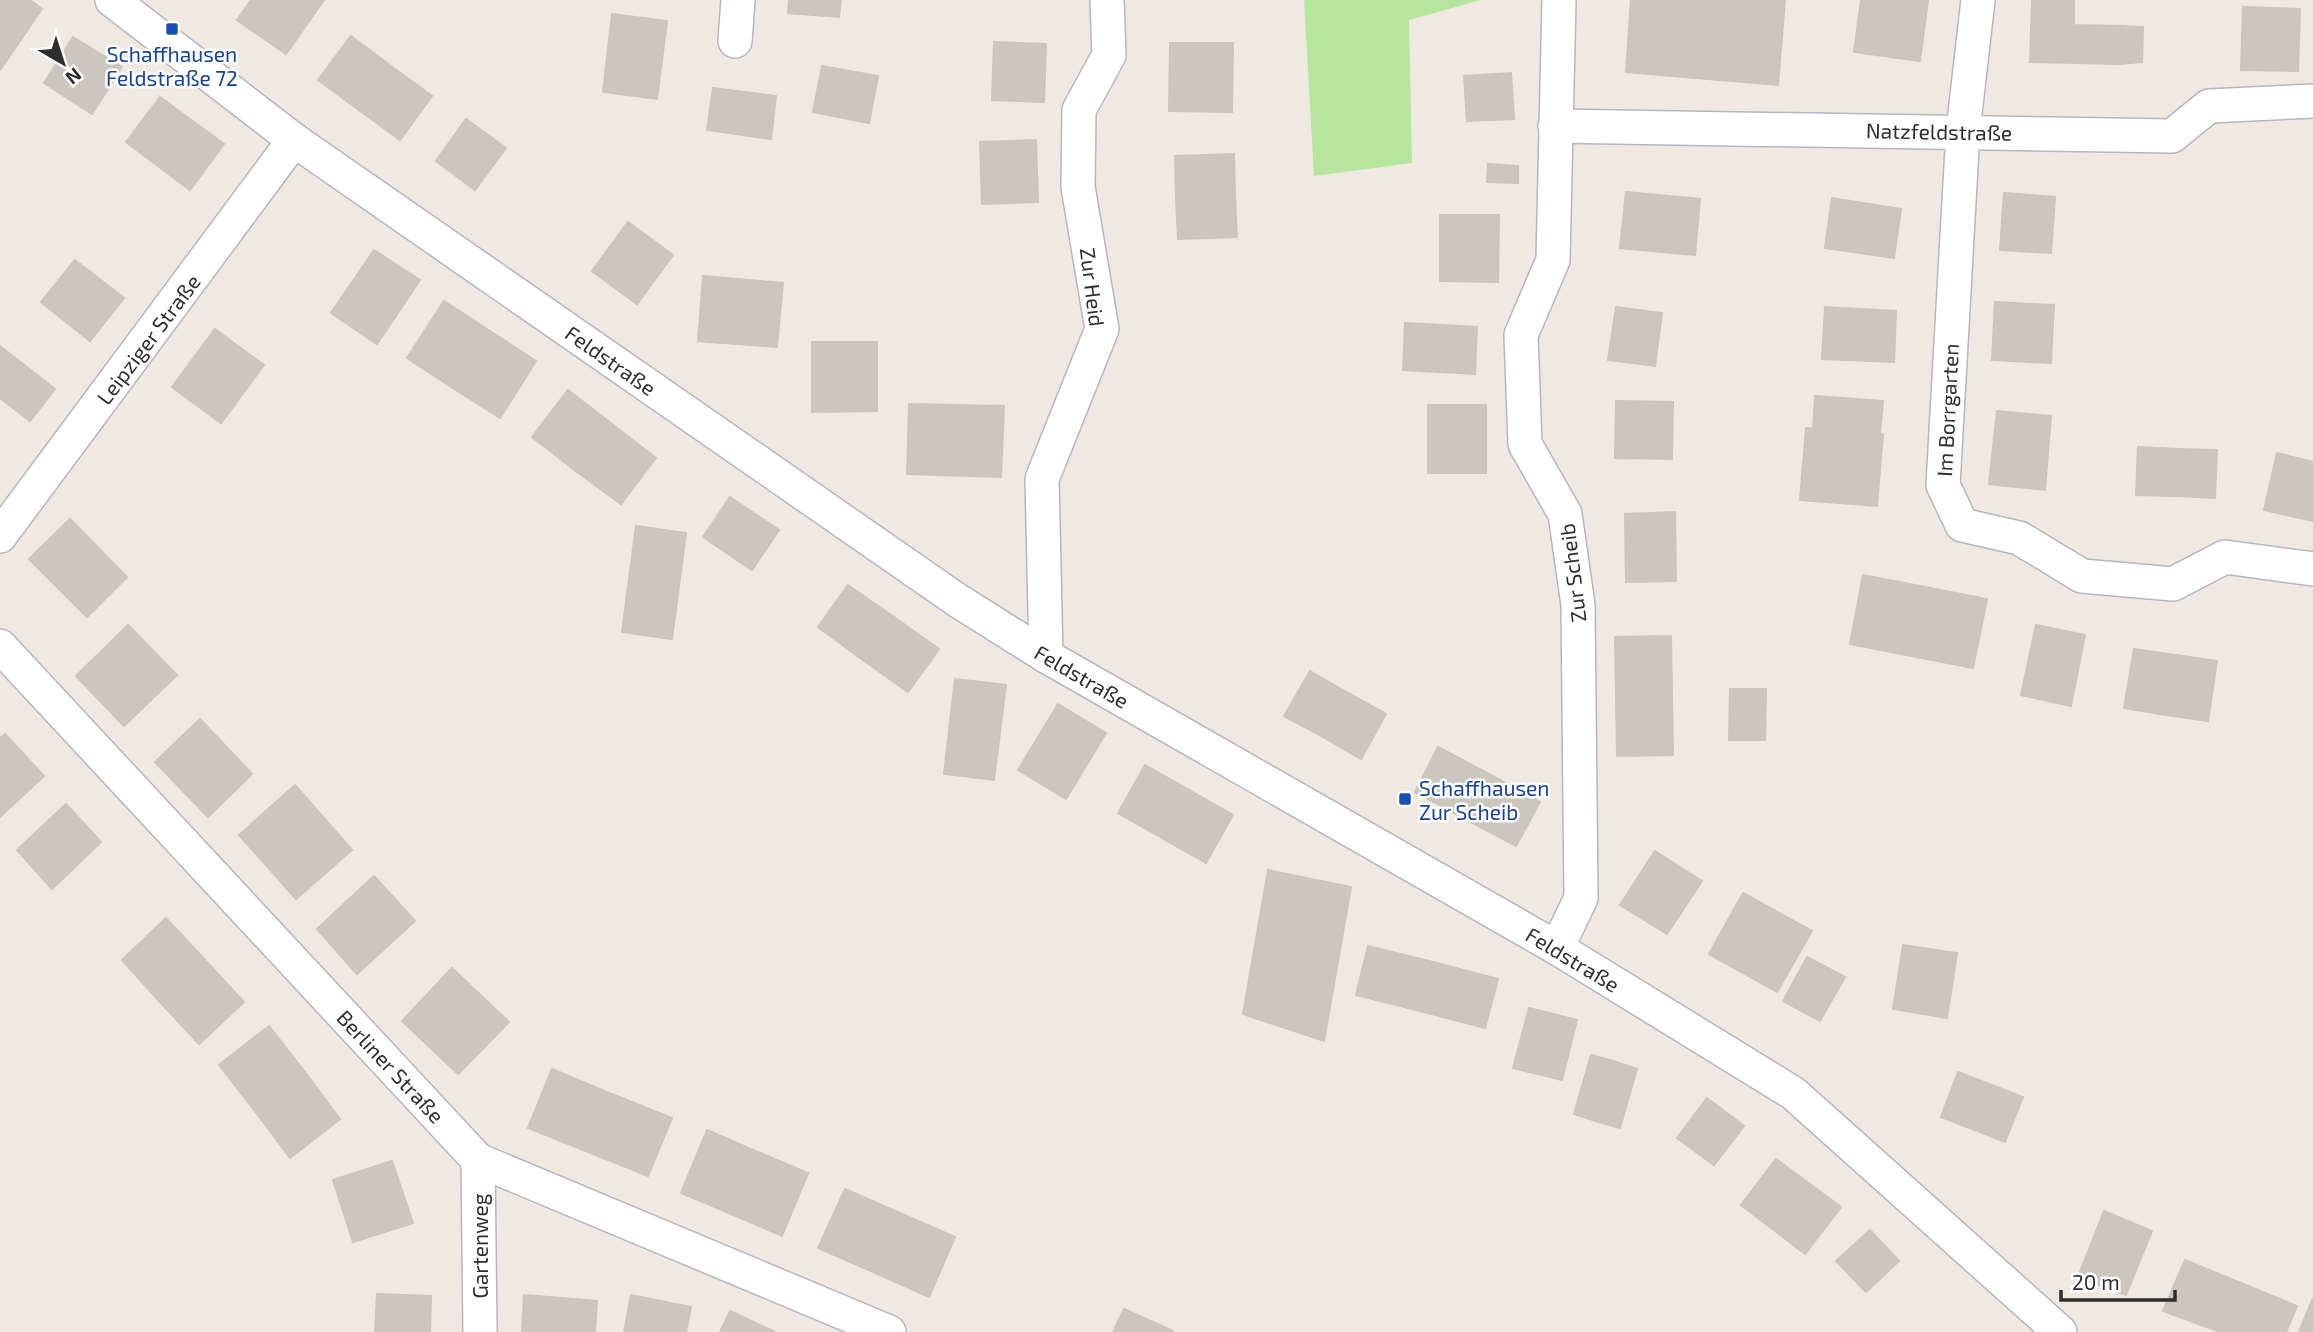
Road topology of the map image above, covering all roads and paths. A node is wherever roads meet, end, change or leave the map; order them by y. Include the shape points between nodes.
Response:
1 (112, 0) edge
2 (738, 0) edge
3 (1108, 0) edge
4 (1559, 0) edge
5 (1978, 0) edge
6 (735, 40) dead end
7 (2313, 101) edge
8 (1555, 126) junction
9 (1963, 131) junction
10 (294, 141) junction
11 (0, 536) edge
12 (2313, 569) edge
13 (0, 646) edge
14 (1046, 656) junction
15 (1557, 948) junction
16 (478, 1160) junction
17 (2051, 1329) edge
18 (480, 1332) edge
19 (889, 1332) edge

1 - 10 street, Feldstraße
2 - 6 street
3 - 14 street, Zur Heid via 1109,55 1079,110 1078,187 1102,329 1042,479
4 - 8 street, Zur Scheib
5 - 9 street
7 - 9 street, Natzfeldstraße via 2209,106 2172,136
8 - 9 street, Natzfeldstraße
8 - 15 street, Zur Scheib via 1553,260 1521,335 1525,444 1565,514 1578,605 1581,898
9 - 12 street, Im Borrgarten via 1942,485 1962,525 2019,538 2082,576 2173,584 2225,557
10 - 11 street, Leipziger Straße
10 - 14 street, Feldstraße via 957,600
13 - 16 street, Berliner Straße
14 - 15 street, Feldstraße
15 - 17 street, Feldstraße via 1793,1093
16 - 18 street, Gartenweg
16 - 19 street, Berliner Straße

